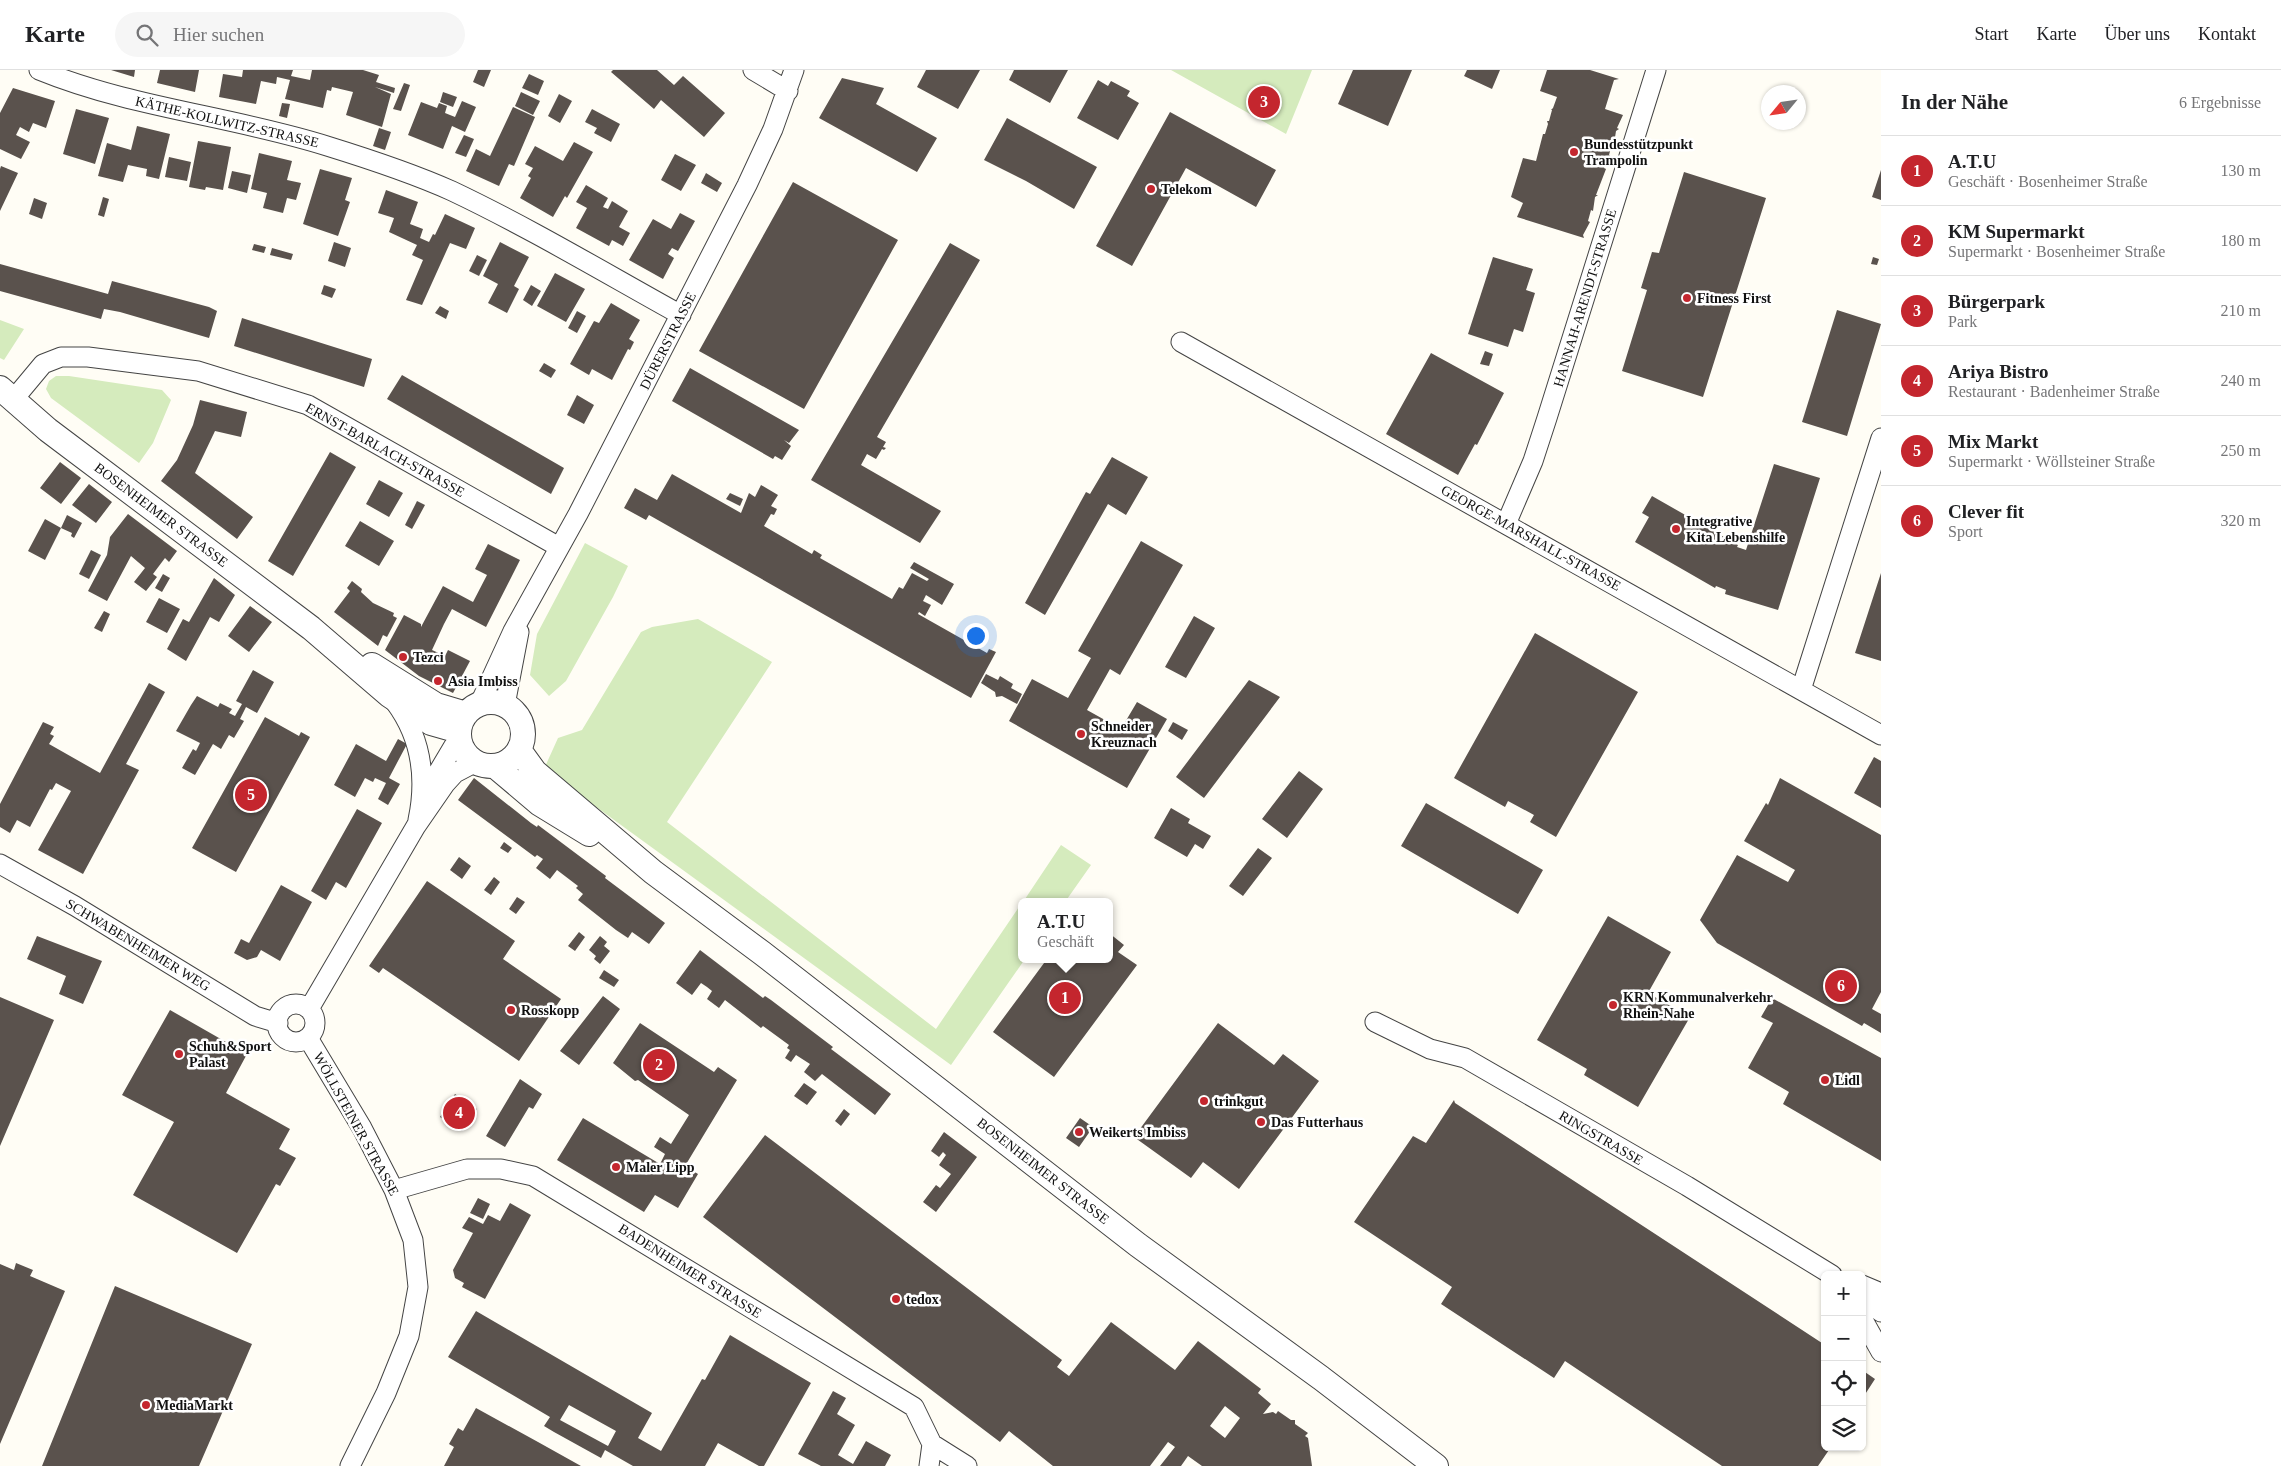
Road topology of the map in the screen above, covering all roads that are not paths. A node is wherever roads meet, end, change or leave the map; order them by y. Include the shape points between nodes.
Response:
1 (39, 70) edge
2 (753, 70) edge
3 (794, 70) edge
4 (1656, 70) edge
5 (788, 91) junction
6 (681, 315) junction
7 (1181, 342) dead end
8 (4, 393) edge
9 (1881, 438) edge
10 (1506, 524) junction
11 (559, 547) junction
12 (528, 605) junction
13 (311, 628) junction
14 (1801, 690) junction
15 (389, 694) junction
16 (506, 705) junction
17 (466, 722) junction
18 (1881, 735) edge
19 (519, 750) junction
20 (485, 764) junction
21 (422, 799) junction
22 (416, 826) junction
23 (0, 864) edge
24 (653, 872) junction
25 (309, 1009) junction
26 (1375, 1022) dead end
27 (278, 1023) junction
28 (308, 1038) junction
29 (394, 1190) junction
30 (1825, 1271) edge
31 (1866, 1287) edge
32 (1881, 1293) edge
33 (1866, 1301) edge
34 (1881, 1312) edge
35 (1866, 1325) edge
36 (1881, 1352) edge
37 (932, 1444) junction
38 (350, 1466) edge
39 (930, 1466) edge
40 (967, 1466) edge
41 (1436, 1466) edge

1 - 6 street, KÄTHE-KOLLWITZ-STRASSE via 67,82 145,104 326,145 400,170 500,215
2 - 5 street
3 - 5 street, DÜRERSTRASSE
4 - 10 street, HANNAH-ARENDT-STRASSE via 1547,418
5 - 6 street, DÜRERSTRASSE via 747,185
6 - 11 street, DÜRERSTRASSE
7 - 10 street, GEORGE-MARSHALL-STRASSE
8 - 11 street, ERNST-BARLACH-STRASSE via 43,364 61,356 198,371 308,406
8 - 13 street, BOSENHEIMER STRASSE via 48,430
9 - 14 street
10 - 14 street, GEORGE-MARSHALL-STRASSE
11 - 12 street, DÜRERSTRASSE
12 - 16 street, DÜRERSTRASSE via 518,634
12 - 17 street, DÜRERSTRASSE
13 - 15 street, BOSENHEIMER STRASSE
13 - 17 street, BOSENHEIMER STRASSE
14 - 18 street, GEORGE-MARSHALL-STRASSE
15 - 17 street, BOSENHEIMER STRASSE via 431,723
15 - 21 street via 407,718 414,735 422,768
16 - 17 street via 497,702
16 - 19 street via 516,714 523,728
17 - 20 street via 463,749
17 - 21 street
19 - 20 street via 512,758
19 - 24 street, BOSENHEIMER STRASSE via 534,772
20 - 22 street via 461,769 445,784
20 - 24 street, BOSENHEIMER STRASSE via 540,804
21 - 22 street
22 - 25 street
23 - 27 street, SCHWABENHEIMER WEG via 255,1016
24 - 41 street, BOSENHEIMER STRASSE via 1138,1245
25 - 27 street via 288,1006
25 - 28 street via 315,1024
26 - 30 street, RINGSTRASSE via 1430,1049 1465,1058 1687,1186
27 - 28 street via 281,1034 291,1041
28 - 29 street, WÖLLSTEINER STRASSE via 362,1128
29 - 37 street, BADENHEIMER STRASSE via 467,1169 502,1169 533,1176 914,1407
29 - 38 street, WÖLLSTEINER STRASSE via 413,1240 418,1287 409,1336 386,1393
31 - 32 street
33 - 34 street
35 - 36 street
37 - 39 street
37 - 40 street

